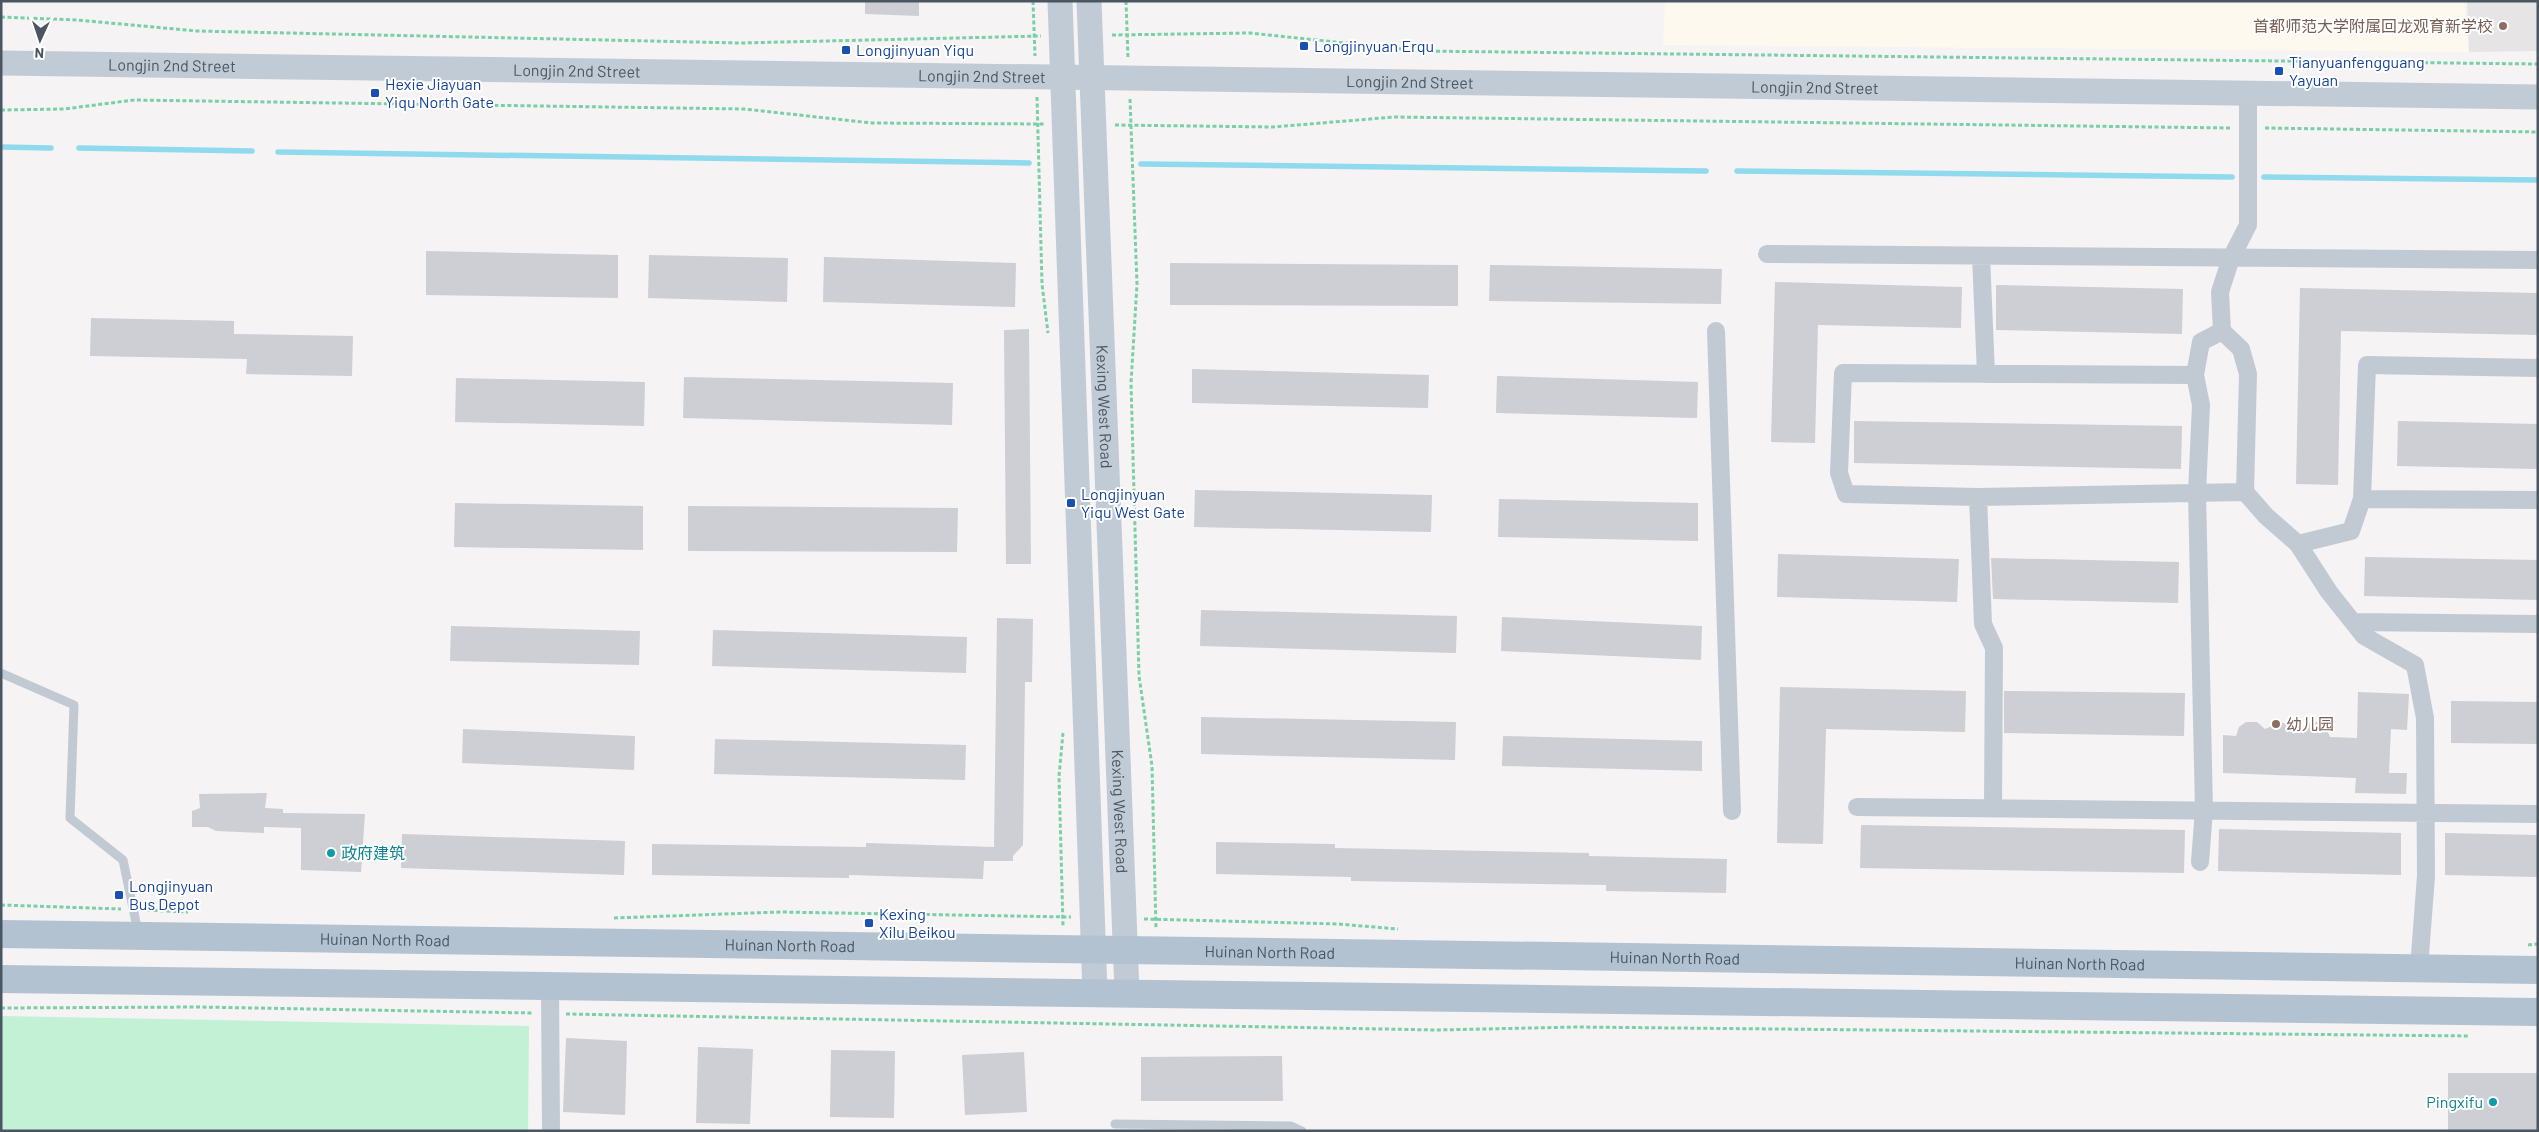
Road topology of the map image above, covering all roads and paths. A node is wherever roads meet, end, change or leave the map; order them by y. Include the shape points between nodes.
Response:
1 (1060, 1) edge
2 (1089, 1) edge
3 (1126, 1) edge
4 (1, 17) edge
5 (1128, 35) junction
6 (1062, 36) junction
7 (1091, 36) junction
8 (1, 63) edge
9 (2538, 64) edge
10 (1063, 78) junction
11 (1092, 78) junction
12 (1129, 78) junction
13 (2248, 94) junction
14 (2538, 98) edge
15 (1, 110) edge
16 (1065, 125) junction
17 (1094, 125) junction
18 (1131, 125) junction
19 (2248, 128) junction
20 (2538, 132) edge
21 (1767, 254) dead end
22 (1982, 256) junction
23 (2231, 258) junction
24 (2538, 260) edge
25 (1716, 331) dead end
26 (2222, 331) junction
27 (2538, 368) edge
28 (1986, 374) junction
29 (2195, 375) junction
30 (2245, 492) junction
31 (2197, 493) junction
32 (1978, 497) junction
33 (2362, 499) junction
34 (2538, 500) edge
35 (2298, 544) junction
36 (2353, 622) junction
37 (2538, 624) edge
38 (1, 673) edge
39 (1857, 807) dead end
40 (1994, 808) junction
41 (2204, 810) junction
42 (1732, 811) dead end
43 (2426, 812) junction
44 (2538, 814) edge
45 (2200, 862) dead end
46 (1155, 898) dead end
47 (1, 905) edge
48 (134, 909) junction
49 (192, 912) dead end
50 (1015, 916) dead end
51 (611, 918) dead end
52 (1, 934) edge
53 (138, 936) junction
54 (1094, 949) junction
55 (1125, 950) junction
56 (2419, 968) junction
57 (2538, 970) edge
58 (1, 979) edge
59 (550, 986) junction
60 (1095, 993) junction
61 (1127, 993) junction
62 (1, 1008) edge
63 (2538, 1012) edge
64 (550, 1014) junction
65 (2478, 1036) dead end
66 (1115, 1124) dead end
67 (551, 1131) edge
68 (1302, 1131) edge

1 - 6 street, Kexing West Road
2 - 7 street, Kexing West Road
3 - 5 path
4 - 6 path via 197,31 740,43
5 - 7 path
5 - 9 path via 1250,32 1420,51
5 - 12 path
6 - 10 street, Kexing West Road
7 - 11 street, Kexing West Road
8 - 10 street, Longjin 2nd Street
10 - 11 street, Longjin 2nd Street
10 - 16 street, Kexing West Road
11 - 12 street, Longjin 2nd Street
11 - 17 street, Kexing West Road
12 - 13 street, Longjin 2nd Street
12 - 18 path
13 - 14 street, Longjin 2nd Street
13 - 19 street
15 - 16 path via 46,110 134,100 744,109 872,123
16 - 54 street, Kexing West Road
17 - 18 path
17 - 55 street, Kexing West Road
18 - 19 path via 1273,127 1394,117
18 - 46 path via 1137,284 1130,383 1139,676 1152,766
19 - 20 path
19 - 23 street via 2248,224
21 - 22 street
22 - 23 street
22 - 28 street
23 - 24 street
23 - 26 street via 2220,292
25 - 42 street
26 - 29 street via 2201,342
26 - 30 street via 2241,349 2248,374
27 - 33 street via 2368,365
28 - 29 street
28 - 32 street via 1843,373 1839,473 1846,494
29 - 31 street via 2201,405
30 - 31 street
30 - 35 street
31 - 32 street
31 - 41 street
32 - 40 street via 1982,624 1994,648
33 - 34 street
33 - 35 street via 2351,532
35 - 36 street
36 - 37 street
36 - 43 street via 2364,636 2415,665 2425,718
38 - 48 lane via 74,705 70,818 123,860
39 - 40 street
40 - 41 street
41 - 43 street
41 - 45 street
43 - 44 street
43 - 56 street via 2426,876
47 - 48 path
48 - 49 path
48 - 53 lane
50 - 51 path via 780,912
52 - 53 main road, Huinan North Road
53 - 54 main road, Huinan North Road
54 - 55 main road, Huinan North Road
54 - 60 street, Kexing West Road
55 - 56 main road, Huinan North Road
55 - 61 street, Kexing West Road
56 - 57 main road, Huinan North Road
58 - 59 main road
59 - 60 main road
59 - 64 street
60 - 61 main road
61 - 63 main road
62 - 64 path via 198,1007
64 - 65 path via 1438,1030 1597,1027
64 - 67 street
66 - 68 lane via 1291,1126

